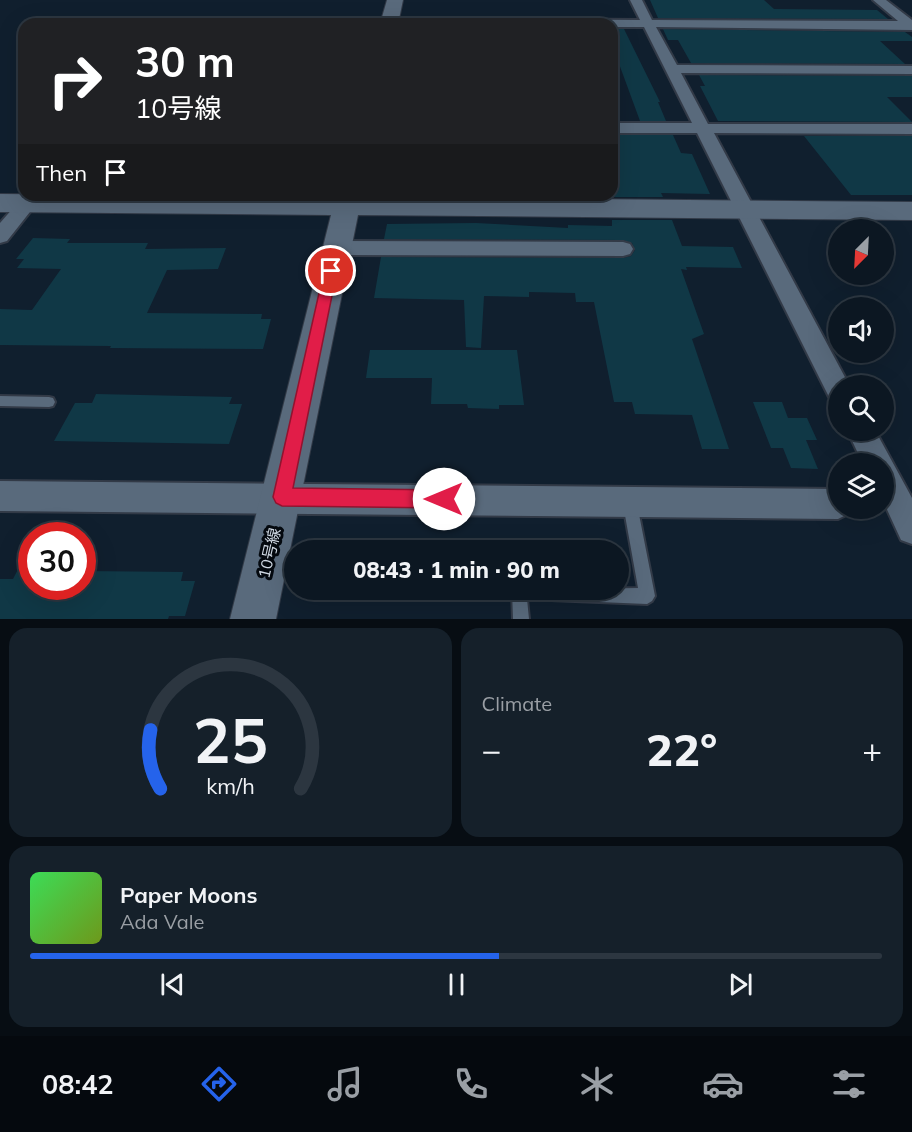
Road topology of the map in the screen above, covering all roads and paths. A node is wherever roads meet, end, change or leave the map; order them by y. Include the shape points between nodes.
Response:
1 (395, 0) edge
2 (636, 0) edge
3 (879, 0) edge
4 (390, 18) edge
5 (618, 23) edge
6 (648, 23) junction
7 (912, 25) edge
8 (672, 69) junction
9 (912, 70) edge
10 (618, 128) edge
11 (702, 128) junction
12 (912, 129) edge
13 (18, 201) edge
14 (29, 201) edge
15 (347, 201) edge
16 (387, 201) edge
17 (0, 203) edge
18 (745, 210) junction
19 (912, 211) edge
20 (0, 236) edge
21 (336, 248) junction
22 (623, 249) dead end
23 (831, 375) edge
24 (0, 401) edge
25 (50, 402) dead end
26 (894, 495) edge
27 (0, 496) edge
28 (282, 497) junction
29 (629, 501) junction
30 (828, 504) edge
31 (902, 511) edge
32 (253, 619) edge
33 (521, 619) edge

1 - 4 street
2 - 6 street
3 - 7 street
5 - 6 street
6 - 7 street
6 - 8 street
8 - 9 street
8 - 11 street
10 - 11 street
11 - 12 street
11 - 18 street
13 - 17 street
14 - 20 street
15 - 21 street, 10号線
16 - 18 street
18 - 19 street
18 - 23 street
21 - 22 street
21 - 28 street, 10号線
24 - 25 lane
26 - 31 street
27 - 28 street
28 - 29 street
28 - 32 street, 10号線
29 - 30 street
29 - 33 lane via 647,596 519,591

